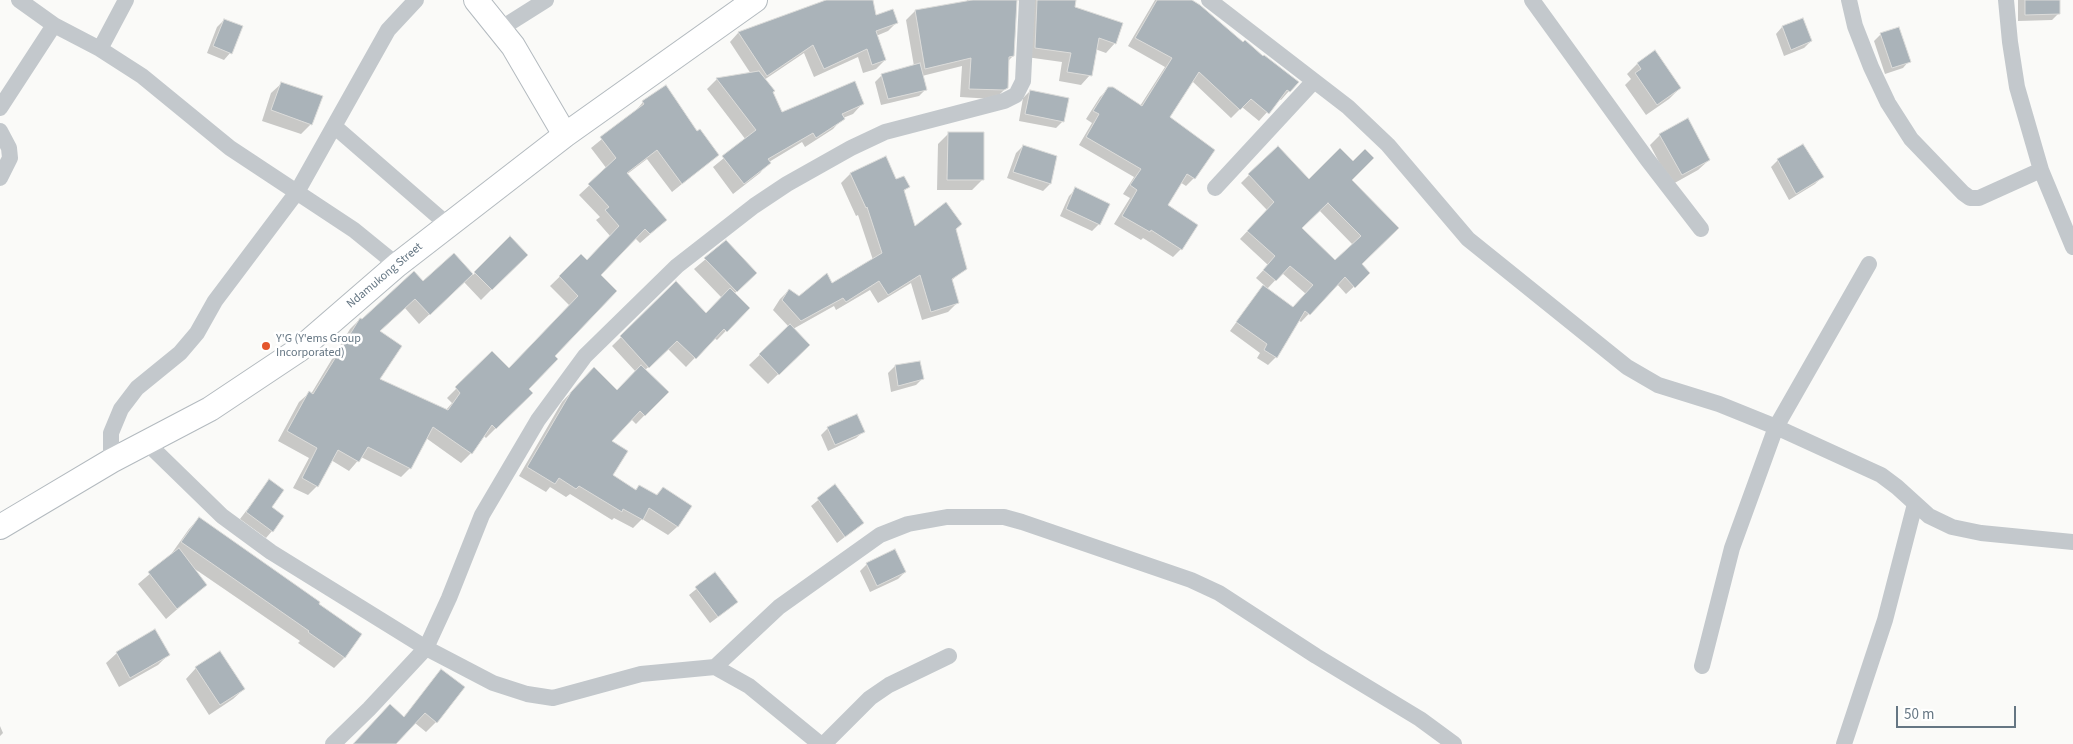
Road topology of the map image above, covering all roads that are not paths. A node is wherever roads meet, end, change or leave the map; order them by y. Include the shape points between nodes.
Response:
1 (20, 0) edge
2 (126, 0) edge
3 (416, 0) edge
4 (476, 0) edge
5 (546, 0) edge
6 (755, 0) edge
7 (1027, 0) edge
8 (1209, 0) edge
9 (1532, 0) edge
10 (1849, 0) edge
11 (2006, 0) edge
12 (54, 26) junction
13 (500, 29) junction
14 (100, 49) junction
15 (1314, 81) junction
16 (0, 108) edge
17 (334, 126) junction
18 (0, 131) edge
19 (565, 135) junction
20 (2042, 170) junction
21 (0, 178) edge
22 (1215, 188) dead end
23 (297, 192) junction
24 (448, 225) junction
25 (1701, 229) dead end
26 (2073, 247) edge
27 (1870, 264) dead end
28 (396, 265) junction
29 (1776, 427) junction
30 (146, 442) junction
31 (111, 461) junction
32 (1916, 504) junction
33 (0, 527) edge
34 (2073, 542) edge
35 (426, 648) junction
36 (949, 656) dead end
37 (1702, 666) dead end
38 (715, 667) junction
39 (333, 744) edge
40 (820, 744) edge
41 (824, 744) edge
42 (1453, 744) edge
43 (1844, 744) edge

1 - 12 street
2 - 14 street
3 - 17 street via 388,30
4 - 13 main road
5 - 13 street
6 - 19 main road, Ndamukong Street
7 - 35 street via 1023,81 1016,95 1004,101 885,132 787,184 677,266 585,356 538,420 482,515
8 - 15 street
9 - 25 street
10 - 20 street via 1855,26 1888,102 1911,138 1963,193 1970,198 1979,198
11 - 20 street via 2017,87
12 - 14 street
12 - 16 street
13 - 19 main road via 532,75
14 - 23 street via 142,76 230,148
15 - 22 street
15 - 29 street via 1348,107 1388,145 1468,239 1627,367 1658,385 1719,404
17 - 23 street
17 - 24 street
18 - 21 street via 9,148 10,158
19 - 24 main road, Ndamukong Street
20 - 26 street
23 - 28 street via 354,230
23 - 31 street via 215,301 197,333 180,353 137,388 121,409 111,432
24 - 28 main road, Ndamukong Street
27 - 29 street
28 - 30 main road, Ndamukong Street via 300,349 210,410
29 - 32 street via 1880,475
29 - 37 street via 1732,548
30 - 31 main road, Ndamukong Street
30 - 35 street via 222,516 271,552
31 - 33 main road, Ndamukong Street
32 - 34 street via 1929,516 1952,527
32 - 43 street via 1885,620
35 - 38 street via 493,683 553,698 641,674
35 - 39 street
36 - 41 street via 889,685 870,698
38 - 40 street via 749,686
38 - 42 street via 780,607 880,536 908,524 947,517 1004,517 1192,580 1219,593 1420,719

